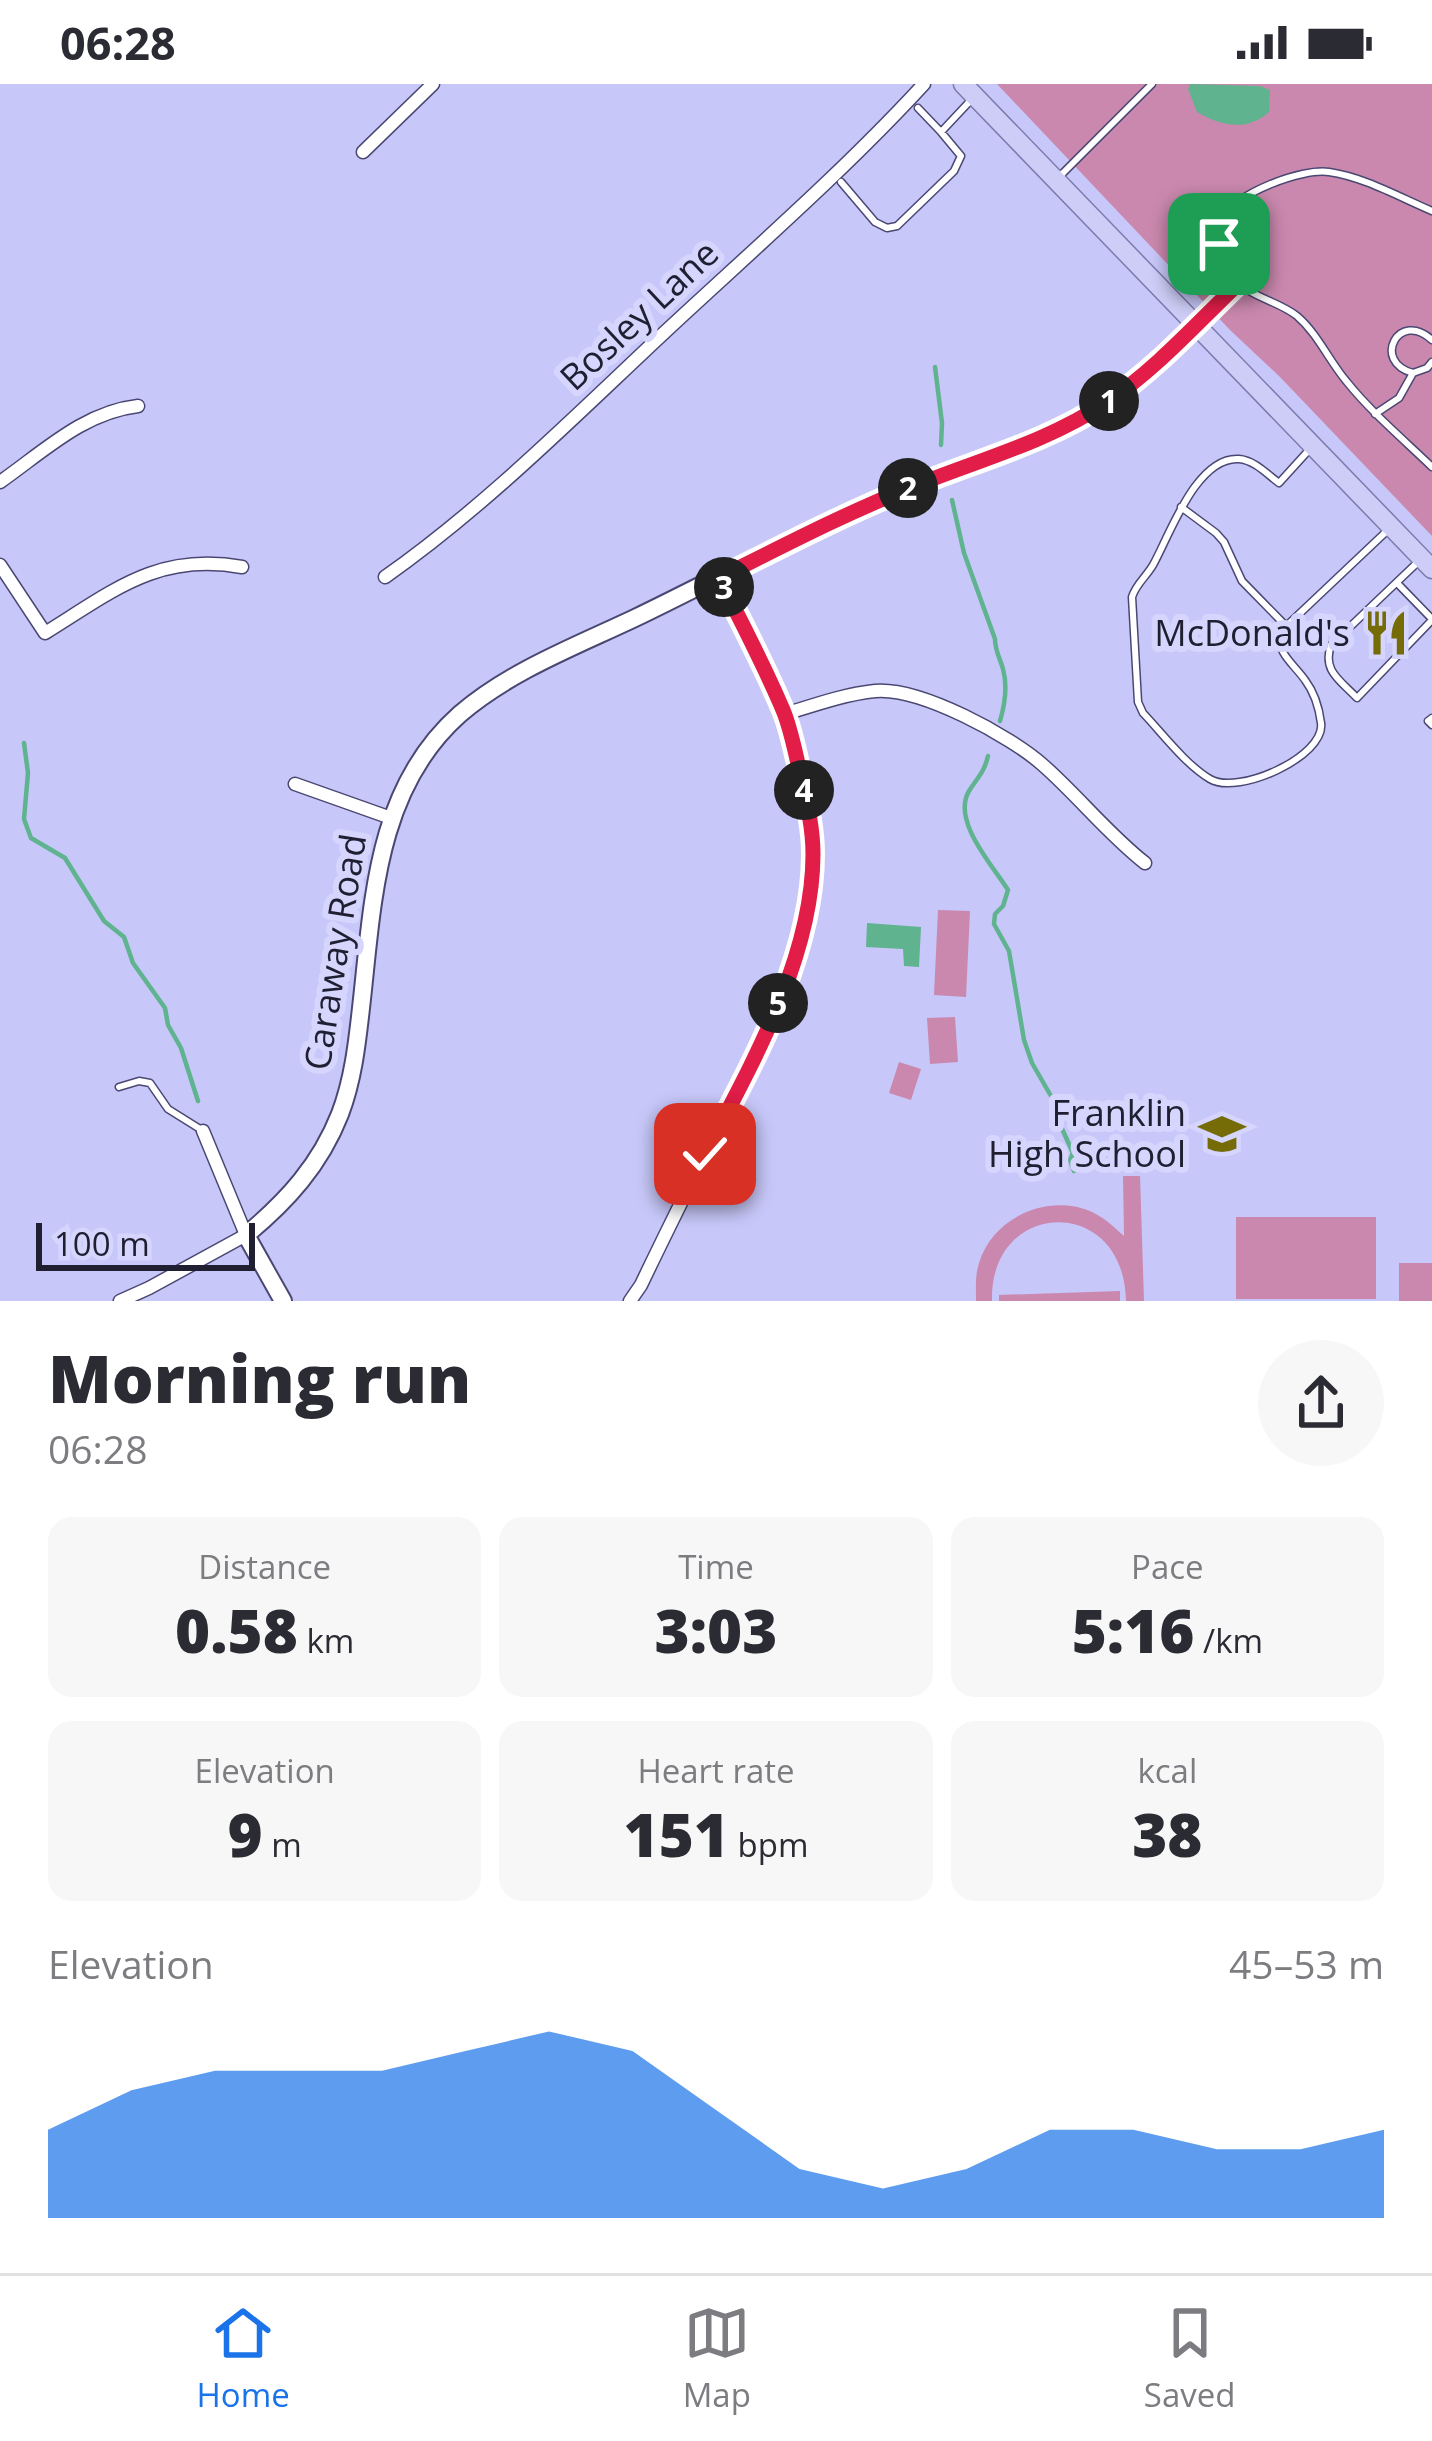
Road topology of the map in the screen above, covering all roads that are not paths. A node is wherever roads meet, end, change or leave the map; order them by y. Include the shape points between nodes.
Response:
1 (434, 84) edge
2 (924, 84) edge
3 (1152, 84) edge
4 (969, 90) edge
5 (918, 108) dead end
6 (941, 132) junction
7 (363, 152) dead end
8 (1056, 179) junction
9 (842, 182) dead end
10 (1432, 211) edge
11 (1238, 284) junction
12 (1196, 326) junction
13 (1432, 340) edge
14 (1432, 362) edge
15 (1413, 373) junction
16 (138, 406) dead end
17 (1376, 414) junction
18 (1312, 446) junction
19 (1432, 466) edge
20 (0, 482) edge
21 (1181, 507) junction
22 (1391, 527) junction
23 (1427, 563) edge
24 (0, 565) edge
25 (242, 567) dead end
26 (385, 578) dead end
27 (719, 578) junction
28 (1397, 583) junction
29 (1432, 620) edge
30 (1286, 626) junction
31 (785, 714) junction
32 (295, 784) dead end
33 (391, 818) junction
34 (1145, 863) dead end
35 (119, 1087) dead end
36 (203, 1131) joint
37 (246, 1235) junction
38 (120, 1301) edge
39 (283, 1301) edge
40 (629, 1301) edge

1 - 7 street
2 - 26 street, Bosley Lane via 589,404
3 - 8 lane
4 - 6 lane
4 - 8 main road
5 - 6 lane
6 - 9 lane via 961,156 954,171 897,226 875,222
8 - 12 main road
10 - 11 lane via 1342,175 1294,175 1223,216 1219,244
11 - 12 street
11 - 17 lane via 1298,317
12 - 18 main road
12 - 27 street, Caraway Road via 1124,389 1051,433 868,504
13 - 15 lane via 1411,329 1393,344 1398,366
14 - 15 lane
15 - 17 lane via 1399,398
16 - 20 street via 86,422
17 - 19 lane
18 - 21 lane via 1279,483 1244,459 1225,461
18 - 22 main road
21 - 30 lane via 1224,542 1242,581
21 - 30 lane via 1132,597 1138,702 1211,780 1253,781 1322,734 1315,696 1280,648
22 - 23 main road
22 - 30 lane
23 - 28 lane
24 - 25 street via 45,633 165,568 212,561
27 - 31 street
27 - 33 street, Caraway Road via 484,696 428,750
28 - 29 lane
28 - 29 lane via 1331,645 1329,669 1357,698
31 - 34 street via 873,691 928,699 1042,764
31 - 40 street via 812,834 804,919 775,1012
32 - 33 street
33 - 37 street, Caraway Road via 340,1112 311,1170
35 - 36 lane via 150,1083 168,1109
36 - 37 street
37 - 38 street, Caraway Road
37 - 39 street

